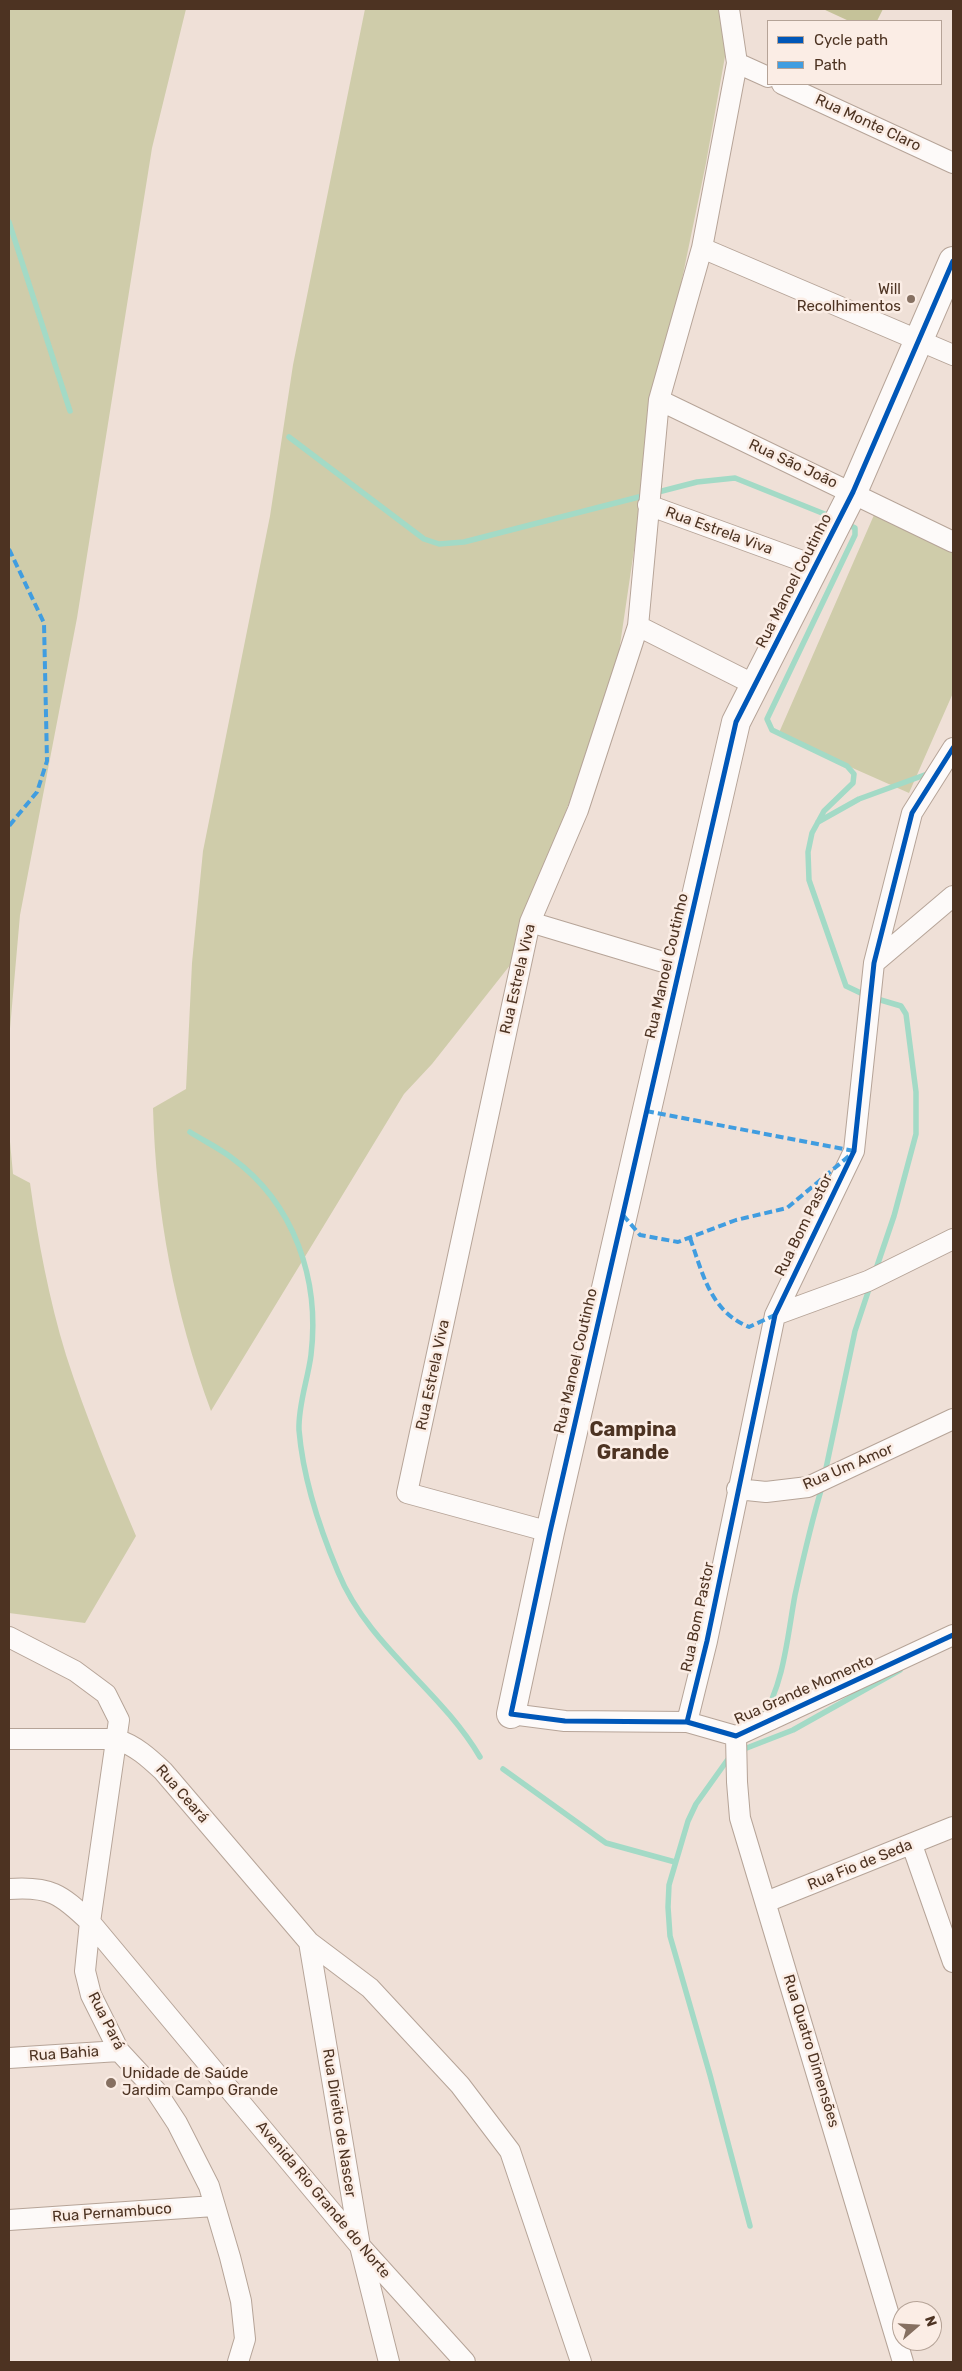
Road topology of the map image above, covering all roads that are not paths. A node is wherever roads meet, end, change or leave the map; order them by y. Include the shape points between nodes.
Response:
1 (728, 9) edge
2 (737, 63) junction
3 (767, 77) edge
4 (784, 85) edge
5 (953, 163) edge
6 (702, 248) junction
7 (953, 261) edge
8 (918, 342) junction
9 (953, 355) edge
10 (660, 400) junction
11 (853, 492) junction
12 (648, 505) junction
13 (953, 542) edge
14 (816, 566) junction
15 (638, 626) junction
16 (755, 685) junction
17 (953, 748) edge
18 (953, 896) edge
19 (530, 922) junction
20 (874, 963) junction
21 (680, 967) junction
22 (953, 1239) edge
23 (775, 1315) junction
24 (953, 1419) edge
25 (737, 1489) junction
26 (550, 1532) junction
27 (953, 1635) edge
28 (9, 1637) edge
29 (511, 1714) joint
30 (688, 1722) junction
31 (736, 1736) junction
32 (9, 1739) edge
33 (116, 1740) junction
34 (953, 1827) edge
35 (912, 1845) junction
36 (9, 1889) edge
37 (766, 1902) junction
38 (90, 1922) junction
39 (309, 1942) junction
40 (953, 1962) edge
41 (119, 2051) junction
42 (9, 2058) edge
43 (214, 2206) junction
44 (9, 2220) edge
45 (360, 2246) junction
46 (238, 2362) edge
47 (389, 2362) edge
48 (465, 2362) edge
49 (581, 2362) edge
50 (903, 2362) edge

1 - 2 street
2 - 3 street
2 - 6 street
4 - 5 street, Rua Monte Claro
6 - 8 street
6 - 10 street
7 - 8 street, Rua Manoel Coutinho
8 - 9 street
8 - 11 street, Rua Manoel Coutinho
10 - 11 street, Rua São João
10 - 12 street
11 - 13 street, Rua São João
11 - 14 street, Rua Manoel Coutinho
12 - 14 street, Rua Estrela Viva
12 - 15 street, Rua Estrela Viva
14 - 16 street, Rua Manoel Coutinho
15 - 16 street
15 - 19 street, Rua Estrela Viva via 578,810
16 - 21 street, Rua Manoel Coutinho via 736,722
17 - 20 street, Rua Bom Pastor via 912,813
18 - 20 street
19 - 21 street
19 - 26 street, Rua Estrela Viva via 407,1493
20 - 23 street, Rua Bom Pastor via 854,1151
21 - 26 street, Rua Manoel Coutinho
22 - 23 street via 868,1281
23 - 25 street, Rua Bom Pastor
24 - 25 street, Rua Um Amor via 808,1487 766,1492
25 - 30 street, Rua Bom Pastor
26 - 29 street, Rua Manoel Coutinho
27 - 31 street, Rua Grande Momento
28 - 33 street, Rua Pará via 75,1672 106,1694 120,1720
29 - 30 street, Rua Grande Momento via 565,1721
30 - 31 street, Rua Grande Momento
31 - 37 street, Rua Quatro Dimensões via 740,1818
32 - 33 street, Rua Ceará
33 - 38 street, Rua Pará
33 - 39 street, Rua Ceará via 138,1749 163,1771
34 - 35 street, Rua Fio de Seda
35 - 37 street, Rua Fio de Seda
35 - 40 street
36 - 38 street, Avenida Rio Grande do Norte via 47,1890 67,1900
37 - 50 street, Rua Quatro Dimensões
38 - 41 street, Rua Pará via 86,1971 91,1995
38 - 45 street, Avenida Rio Grande do Norte
39 - 45 street, Rua Direito de Nascer
39 - 49 street, Rua Ceará via 370,1988 460,2085 510,2151
41 - 42 street, Rua Bahia
41 - 43 street, Rua Pará via 156,2091 177,2123 209,2186
43 - 44 street, Rua Pernambuco
43 - 46 street, Rua Pará via 241,2301 245,2339
45 - 47 street, Rua Direito de Nascer
45 - 48 street, Avenida Rio Grande do Norte

